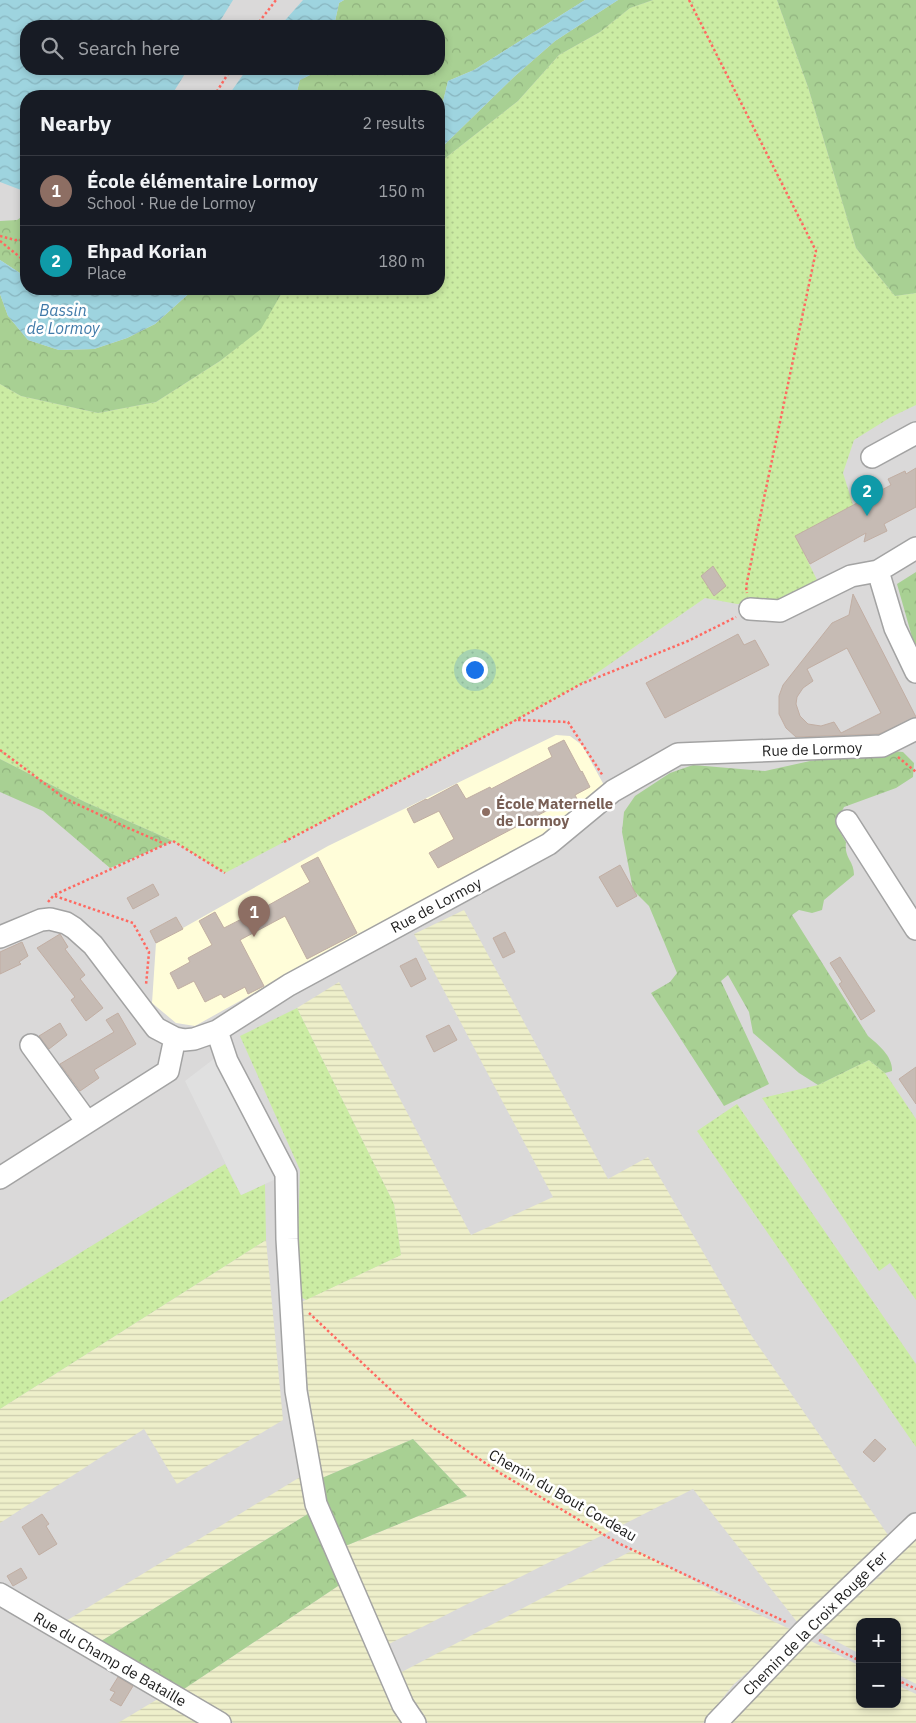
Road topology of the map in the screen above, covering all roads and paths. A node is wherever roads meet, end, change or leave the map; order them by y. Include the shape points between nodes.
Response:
1 (276, 0) edge
2 (689, 0) edge
3 (261, 20) edge
4 (226, 75) edge
5 (218, 90) edge
6 (0, 236) edge
7 (20, 240) edge
8 (0, 241) edge
9 (20, 257) edge
10 (916, 434) edge
11 (872, 457) dead end
12 (916, 548) edge
13 (878, 570) junction
14 (750, 609) junction
15 (916, 672) edge
16 (516, 720) junction
17 (916, 729) edge
18 (0, 750) edge
19 (613, 791) junction
20 (846, 821) dead end
21 (284, 842) dead end
22 (166, 844) junction
23 (225, 873) dead end
24 (54, 895) junction
25 (26, 925) junction
26 (916, 929) edge
27 (0, 937) edge
28 (144, 1013) junction
29 (217, 1032) junction
30 (175, 1038) junction
31 (31, 1045) dead end
32 (88, 1122) junction
33 (0, 1178) edge
34 (290, 1295) junction
35 (916, 1524) edge
36 (0, 1594) edge
37 (802, 1632) junction
38 (856, 1659) edge
39 (901, 1682) edge
40 (916, 1689) edge
41 (220, 1723) edge
42 (415, 1723) edge
43 (716, 1723) edge

1 - 3 path
2 - 14 path via 816,251 746,588
4 - 5 path
6 - 7 path
8 - 9 path
10 - 11 street
12 - 13 street
13 - 14 street via 851,576 780,611
13 - 15 street via 895,628
14 - 16 path via 688,641 581,684
16 - 19 path via 568,722
16 - 21 path
17 - 19 street, Rue de Lormoy via 882,746 678,754
18 - 22 path via 64,798
19 - 29 street, Rue de Lormoy via 548,844 289,985
20 - 26 street
22 - 23 path via 173,840
22 - 24 path
24 - 25 path
24 - 28 path via 133,923 149,952
25 - 27 street
25 - 28 street via 50,919 74,928 93,945
28 - 30 street via 156,1028
29 - 30 street, Rue de Lormoy via 194,1039
29 - 34 street via 227,1061 286,1174
30 - 32 street via 168,1071
31 - 32 street
32 - 33 street
34 - 37 path, Chemin du Bout Cordeau via 426,1423 500,1473 618,1543 785,1621
34 - 42 street via 296,1391 316,1504 403,1705
35 - 37 street, Chemin de la Croix Rouge Fer
36 - 41 street, Rue du Champ de Bataille
37 - 38 path, Chemin du Bout Cordeau
37 - 43 street, Chemin de la Croix Rouge Fer
39 - 40 path

